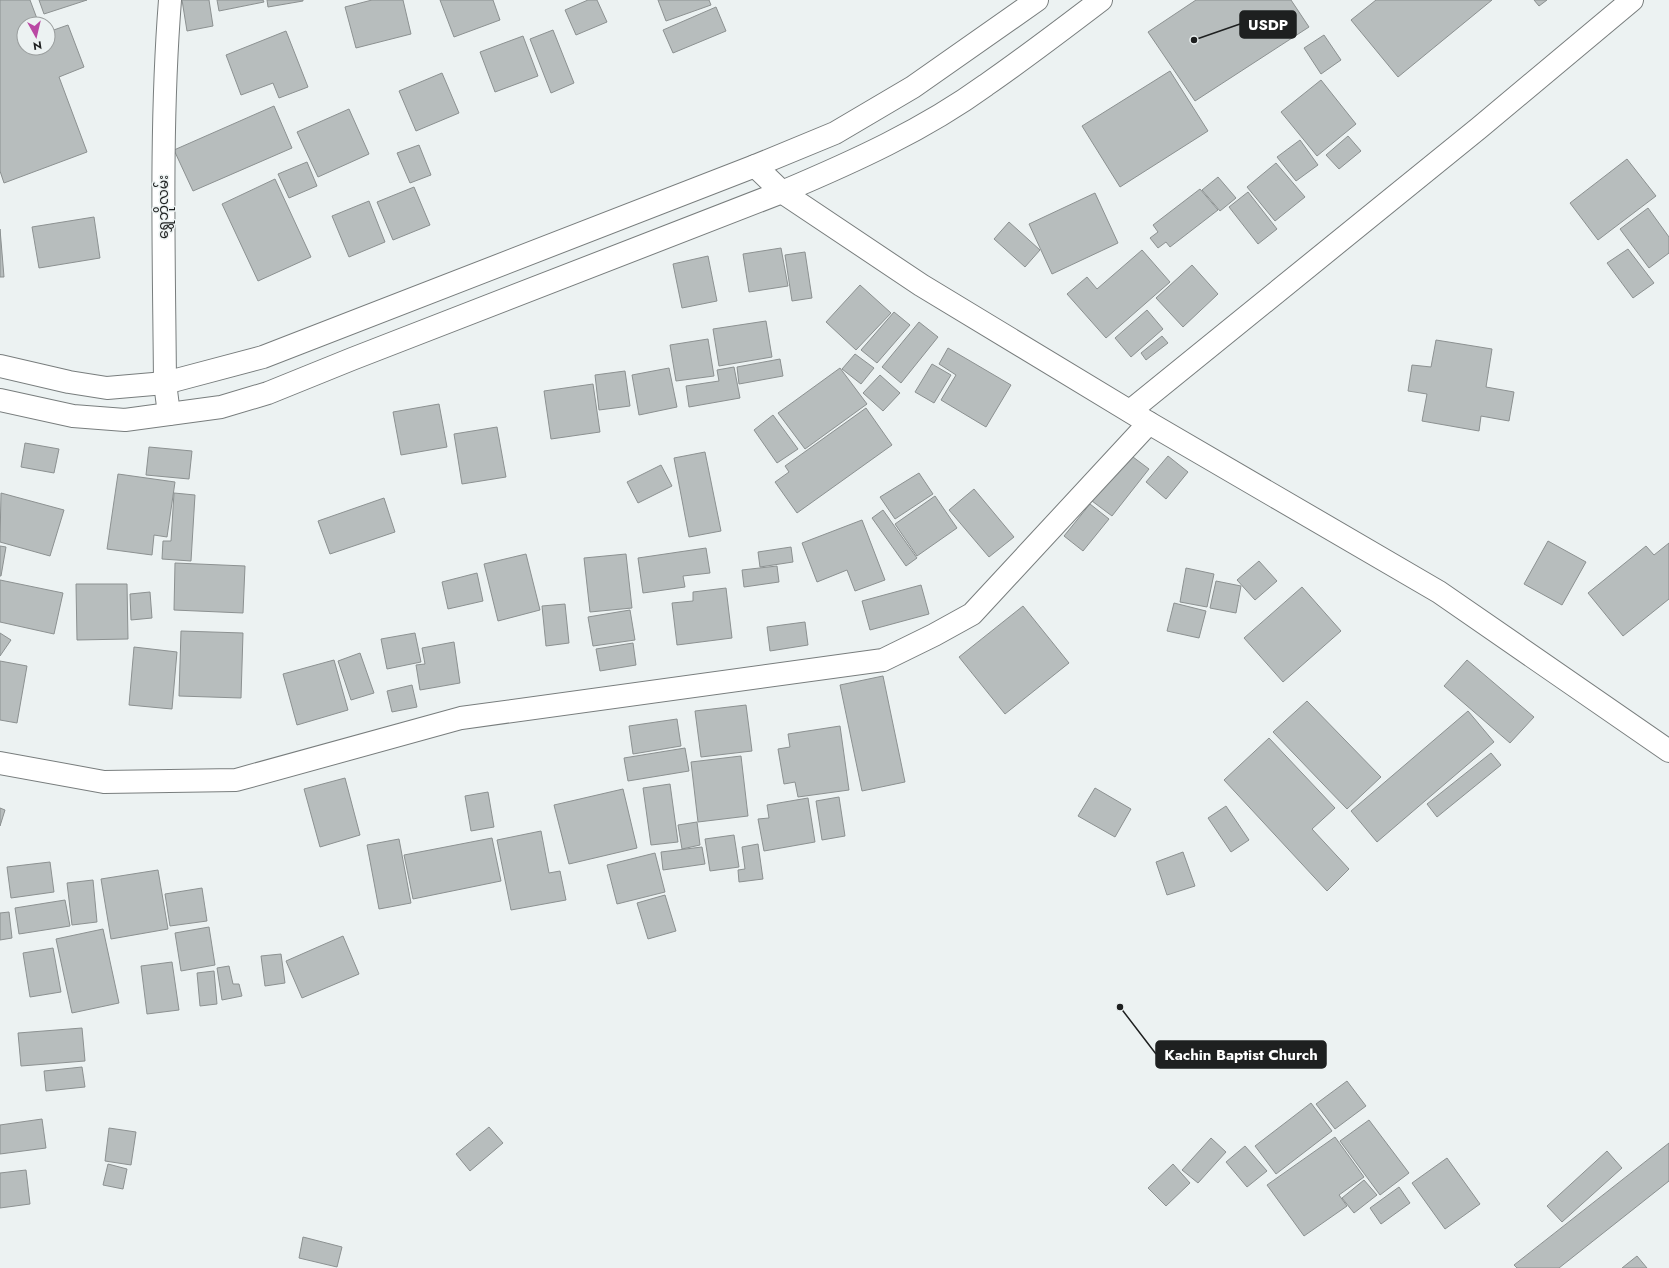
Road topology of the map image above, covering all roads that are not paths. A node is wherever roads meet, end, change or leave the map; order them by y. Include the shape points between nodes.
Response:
1 (170, 0) edge
2 (1037, 0) edge
3 (1101, 0) edge
4 (1632, 0) edge
5 (755, 166) junction
6 (782, 192) junction
7 (0, 366) edge
8 (165, 383) junction
9 (0, 400) edge
10 (1130, 411) junction
11 (169, 414) junction
12 (1149, 423) junction
13 (1669, 751) edge
14 (0, 763) edge

1 - 8 street, ရွှေဘိုလမ်း via 163,186
2 - 5 street via 925,79 841,130
3 - 6 street via 986,86 932,119 850,163
4 - 10 street via 1479,128
5 - 6 street
5 - 8 street via 263,357
6 - 10 street via 921,285
6 - 11 street via 268,393 221,407
7 - 8 street via 107,388
8 - 11 street, ရွှေဘိုလမ်း
9 - 11 street via 73,416 125,420
10 - 12 street
12 - 13 street via 1439,592
12 - 14 street via 972,614 884,660 461,718 236,780 104,782

